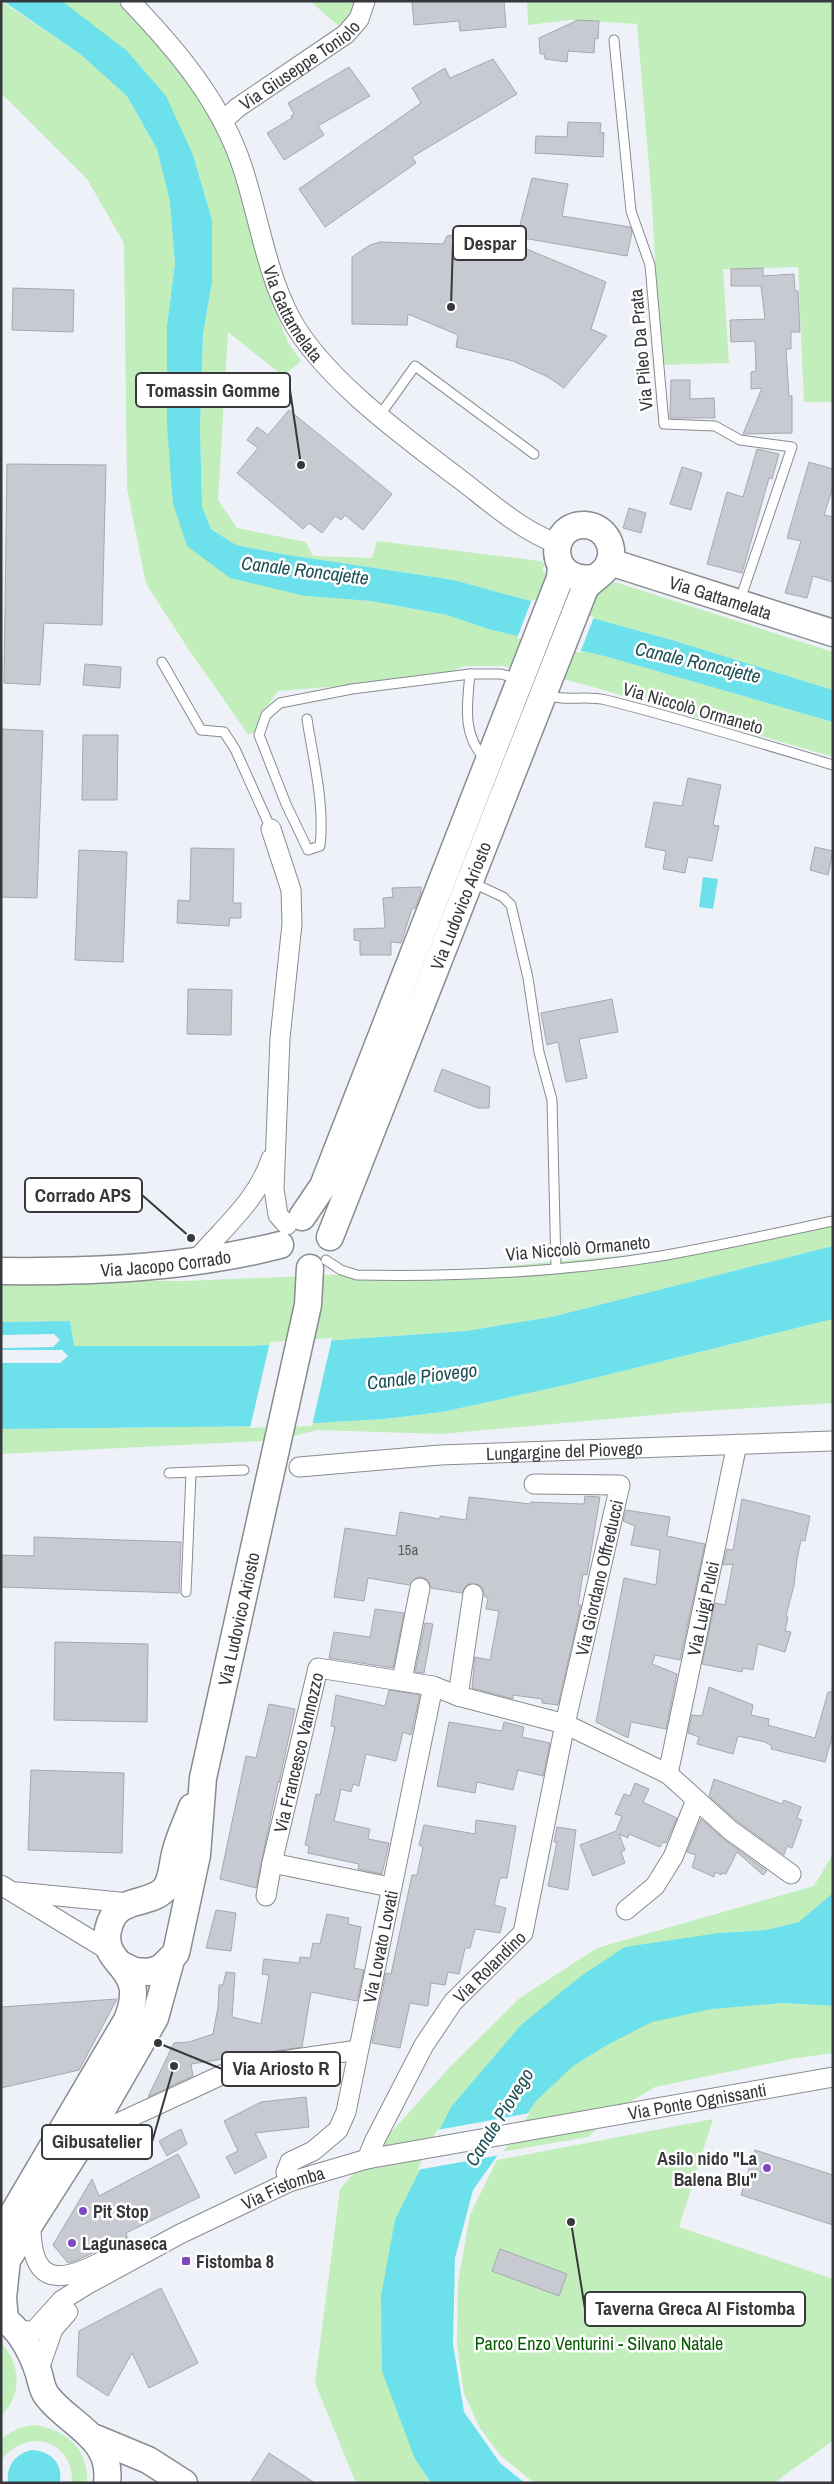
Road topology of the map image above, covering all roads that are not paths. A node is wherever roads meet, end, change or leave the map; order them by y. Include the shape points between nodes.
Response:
1 (130, 1) edge
2 (365, 1) edge
3 (614, 40) dead end
4 (223, 121) junction
5 (380, 415) junction
6 (534, 454) dead end
7 (560, 563) junction
8 (596, 576) junction
9 (739, 603) junction
10 (833, 633) edge
11 (162, 662) dead end
12 (524, 673) junction
13 (470, 674) junction
14 (547, 684) junction
15 (308, 719) dead end
16 (489, 762) junction
17 (833, 765) edge
18 (271, 829) joint
19 (469, 881) junction
20 (275, 1149) junction
21 (833, 1221) edge
22 (290, 1229) junction
23 (322, 1255) junction
24 (1, 1258) edge
25 (196, 1260) junction
26 (556, 1268) junction
27 (1, 1271) edge
28 (50, 1271) junction
29 (831, 1441) dead end
30 (737, 1444) junction
31 (287, 1463) junction
32 (244, 1470) dead end
33 (191, 1473) junction
34 (169, 1474) dead end
35 (534, 1484) dead end
36 (420, 1588) dead end
37 (186, 1592) dead end
38 (473, 1594) dead end
39 (402, 1680) junction
40 (433, 1686) junction
41 (458, 1696) junction
42 (565, 1724) junction
43 (668, 1774) junction
44 (203, 1778) junction
45 (696, 1800) junction
46 (272, 1863) junction
47 (791, 1874) dead end
48 (390, 1887) junction
49 (6, 1888) edge
50 (266, 1896) dead end
51 (133, 1902) junction
52 (626, 1910) dead end
53 (180, 1932) junction
54 (115, 1958) junction
55 (171, 1960) junction
56 (358, 2050) junction
57 (833, 2076) edge
58 (98, 2117) junction
59 (392, 2154) joint
60 (367, 2159) junction
61 (289, 2182) junction
62 (31, 2226) junction
63 (1, 2234) edge
64 (180, 2234) junction
65 (7, 2322) edge
66 (38, 2372) junction
67 (95, 2438) junction
68 (107, 2483) edge
69 (184, 2483) edge

1 - 4 street, Via Gattamelata via 182,60
2 - 4 street, Via Giuseppe Toniolo via 359,19 346,34 237,108
3 - 9 lane, Via Pileo Da Prata via 631,211 650,264 664,424 715,426 740,440 792,447
4 - 5 street, Via Gattamelata via 243,168 274,282 289,316 306,344 328,369
5 - 6 lane via 415,366
5 - 7 street, Via Gattamelata via 531,532
7 - 8 main road via 570,575 581,579
7 - 8 main road via 570,529 594,527 602,531 610,545
7 - 12 main road, Via Ludovico Ariosto
8 - 9 main road, Via Gattamelata
8 - 14 main road, Via Ludovico Ariosto
9 - 10 main road, Via Gattamelata
11 - 18 lane via 201,730 224,732 235,748
12 - 13 lane
12 - 16 main road, Via Ludovico Ariosto
13 - 15 lane via 352,689 280,703 266,715 259,735 308,850 320,846 322,836
13 - 16 lane via 468,733
14 - 17 lane, Via Niccolò Ormaneto via 561,700 597,698
14 - 19 main road, Via Ludovico Ariosto
16 - 22 main road, Via Ludovico Ariosto via 323,1186
18 - 20 street via 291,890 292,924 280,1038
19 - 23 main road, Via Ludovico Ariosto
19 - 26 lane via 503,897 511,905 528,978 539,1052 552,1100
20 - 22 street via 276,1207 278,1215
20 - 25 street via 268,1171 246,1207
21 - 26 lane, Via Niccolò Ormaneto via 660,1256
22 - 23 main road via 320,1221
22 - 23 main road via 283,1255 290,1263 300,1268
22 - 25 main road, Via Jacopo Corrado via 247,1254
23 - 26 lane, Via Niccolò Ormaneto via 341,1270 357,1275
23 - 31 main road, Via Ludovico Ariosto via 308,1305
24 - 28 street, Via Jacopo Corrado
25 - 28 main road, Via Jacopo Corrado
27 - 28 main road, Via Jacopo Corrado
29 - 30 street, Lungargine del Piovego
30 - 31 street, Lungargine del Piovego
30 - 43 street, Via Luigi Pulci
31 - 44 main road, Via Ludovico Ariosto
32 - 33 lane
33 - 34 lane
33 - 37 lane
35 - 42 street, Via Giordano Offreducci via 620,1485
36 - 39 street
38 - 41 street
39 - 40 street, Via Francesco Vannozzo
39 - 46 street, Via Francesco Vannozzo via 318,1668
40 - 41 street, Via Francesco Vannozzo
40 - 48 street, Via Lovato Lovati
41 - 42 street, Via Francesco Vannozzo
42 - 43 street, Via Francesco Vannozzo
42 - 60 street, Via Rolandino via 523,1933 453,2002 424,2045
43 - 45 street, Via Francesco Vannozzo
44 - 51 main road, Via Ludovico Ariosto via 175,1851 165,1888 156,1895
44 - 53 main road, Via Ludovico Ariosto via 197,1855
45 - 47 street, Via Francesco Vannozzo via 730,1830
45 - 52 street via 673,1857 655,1886
46 - 48 street
46 - 50 street, Via Francesco Vannozzo
48 - 56 street, Via Lovato Lovati
49 - 51 street
49 - 54 street
51 - 53 main road via 159,1904 169,1910
51 - 54 main road, Via Ludovico Ariosto via 117,1911 110,1924 107,1938
53 - 55 main road, Via Ludovico Ariosto via 179,1946
54 - 55 main road via 134,1971 149,1972
54 - 63 main road, Via Ludovico Ariosto via 132,1979 134,2005
55 - 58 main road, Via Ludovico Ariosto via 155,2018
56 - 58 street via 239,2067 116,2124 109,2124
56 - 61 street, Via Lovato Lovati via 346,2112 338,2130 313,2151 290,2162 286,2172
57 - 59 street, Via Ponte Ognissanti
58 - 62 main road, Via Ludovico Ariosto
59 - 60 street, Via Fistomba
60 - 61 street, Via Fistomba
61 - 64 street, Via Fistomba
62 - 64 street, Via Fistomba via 31,2245 41,2270 67,2276 135,2244
62 - 65 main road, Via Ludovico Ariosto via 8,2260 2,2298
64 - 65 street, Via Fistomba via 62,2300 33,2332
64 - 66 street, Via Fistomba via 164,2254 71,2309 53,2329
65 - 66 main road via 24,2341
66 - 67 main road via 45,2394
67 - 68 main road via 105,2461
67 - 69 main road via 148,2460

